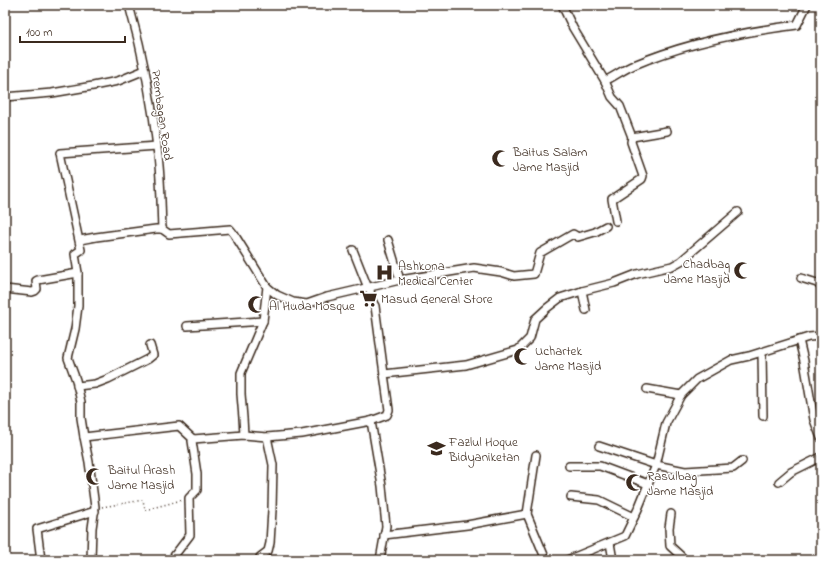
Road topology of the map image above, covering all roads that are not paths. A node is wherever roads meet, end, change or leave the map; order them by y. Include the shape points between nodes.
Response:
1 (129, 5) edge
2 (562, 5) edge
3 (807, 5) edge
4 (145, 70) junction
5 (605, 81) junction
6 (5, 97) edge
7 (667, 131) dead end
8 (632, 137) junction
9 (157, 146) junction
10 (738, 212) dead end
11 (616, 221) dead end
12 (606, 226) dead end
13 (162, 230) junction
14 (80, 240) junction
15 (388, 240) dead end
16 (353, 250) dead end
17 (78, 272) junction
18 (801, 278) dead end
19 (400, 280) junction
20 (267, 287) junction
21 (821, 287) edge
22 (369, 288) junction
23 (5, 289) edge
24 (582, 291) junction
25 (586, 310) dead end
26 (263, 322) junction
27 (187, 326) dead end
28 (821, 336) edge
29 (799, 340) junction
30 (150, 345) dead end
31 (762, 352) junction
32 (384, 374) junction
33 (77, 386) junction
34 (647, 389) dead end
35 (681, 395) junction
36 (763, 416) dead end
37 (371, 420) junction
38 (244, 435) junction
39 (84, 437) junction
40 (267, 437) junction
41 (821, 438) edge
42 (194, 439) junction
43 (599, 446) dead end
44 (536, 455) dead end
45 (821, 457) edge
46 (742, 462) dead end
47 (656, 465) junction
48 (569, 466) dead end
49 (779, 482) dead end
50 (648, 484) junction
51 (571, 497) dead end
52 (95, 509) junction
53 (527, 514) junction
54 (671, 514) dead end
55 (634, 516) junction
56 (384, 535) junction
57 (610, 543) junction
58 (41, 560) edge
59 (91, 560) edge
60 (172, 560) edge
61 (260, 560) edge
62 (380, 560) edge
63 (546, 560) edge
64 (567, 560) edge
65 (612, 560) edge
66 (682, 560) edge

1 - 4 street, Prembagan Road
2 - 5 street
3 - 5 street via 796,25 708,40 634,65
4 - 6 street via 118,81 52,93
4 - 9 street, Prembagan Road
5 - 8 street via 612,97 620,106
7 - 8 street
8 - 11 street via 631,142 643,176 612,199
9 - 13 street, Prembagan Road
9 - 14 street via 60,153
10 - 24 street via 672,266
12 - 19 street via 578,237 573,234 540,253 534,274 514,276 474,268
13 - 14 street
13 - 20 street via 169,234 230,229
14 - 17 street via 81,250 75,254
15 - 19 street
16 - 22 street
17 - 23 street via 38,280 35,292
17 - 33 street via 78,306 68,358
18 - 21 street via 817,283
19 - 22 street
20 - 22 street via 293,302 307,304
20 - 26 street
22 - 32 street via 375,306
24 - 25 street
24 - 32 street via 560,298 535,319 530,338 518,350 466,365
26 - 27 street
26 - 38 street via 241,373
28 - 29 street
29 - 31 street
29 - 41 street via 814,420
30 - 33 street via 153,355 148,359 95,384
31 - 35 street via 731,360 697,379
31 - 36 street
32 - 37 street via 388,413
33 - 39 street
34 - 35 street
35 - 47 street via 666,423
37 - 40 street via 302,434
37 - 56 street via 382,486 386,526
38 - 40 street
38 - 42 street
39 - 42 street via 179,426
39 - 52 street
40 - 61 street via 273,465 272,510 270,543 268,551 260,556
42 - 60 street via 192,441 197,490 189,498 190,535
43 - 47 street
44 - 53 street
45 - 49 street via 791,472
46 - 47 street via 733,468 685,471
47 - 50 street
48 - 50 street via 600,466
50 - 55 street
51 - 55 street via 600,500
52 - 58 street via 38,529
52 - 59 street
53 - 56 street
53 - 63 street
54 - 66 street via 670,546
55 - 57 street via 625,536
56 - 62 street
57 - 64 street
57 - 65 street

